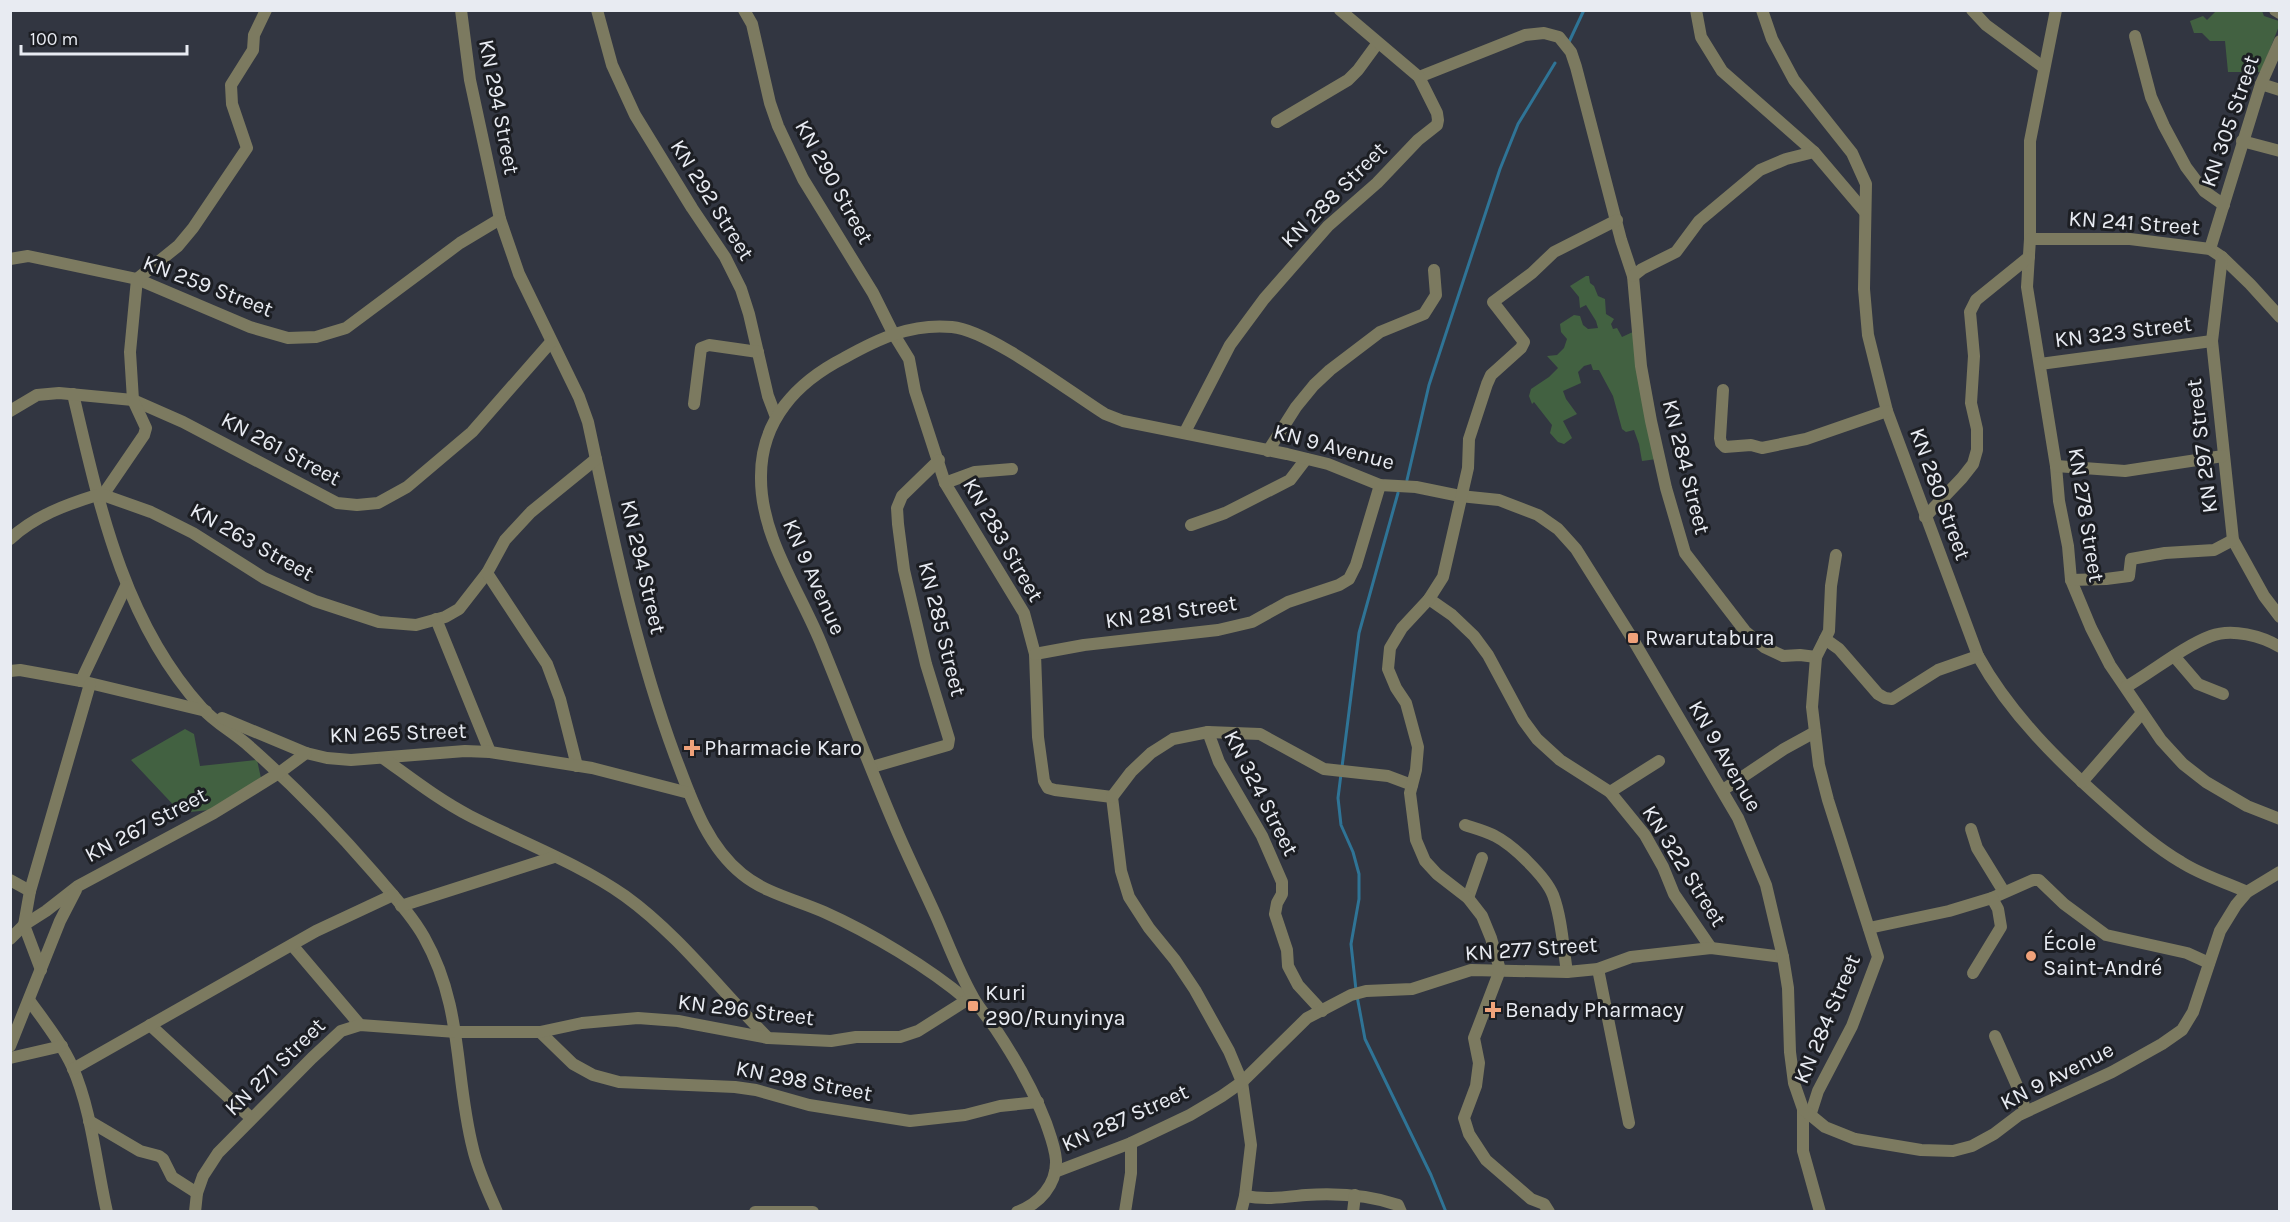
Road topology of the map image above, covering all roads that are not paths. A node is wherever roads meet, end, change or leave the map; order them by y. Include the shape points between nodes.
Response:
1 (266, 10) edge
2 (461, 10) edge
3 (597, 10) edge
4 (744, 10) edge
5 (1340, 10) edge
6 (1696, 10) edge
7 (1762, 10) edge
8 (1972, 10) edge
9 (2056, 10) edge
10 (2276, 10) edge
11 (2280, 14) edge
12 (2135, 36) dead end
13 (2280, 42) edge
14 (1377, 44) junction
15 (2043, 67) junction
16 (1419, 77) junction
17 (2261, 84) junction
18 (2280, 90) edge
19 (1277, 122) dead end
20 (2242, 141) junction
21 (2280, 151) edge
22 (1814, 152) junction
23 (2224, 205) junction
24 (1865, 212) junction
25 (500, 219) junction
26 (1617, 220) junction
27 (2030, 239) junction
28 (2210, 249) junction
29 (2029, 257) junction
30 (2222, 258) junction
31 (10, 259) edge
32 (1434, 270) dead end
33 (1633, 276) junction
34 (137, 279) junction
35 (2280, 317) edge
36 (893, 333) junction
37 (2212, 341) junction
38 (551, 342) junction
39 (758, 352) junction
40 (2040, 364) junction
41 (1723, 390) dead end
42 (73, 394) junction
43 (133, 400) junction
44 (694, 404) dead end
45 (10, 411) edge
46 (1887, 411) junction
47 (776, 417) junction
48 (1185, 432) junction
49 (1268, 451) junction
50 (2223, 456) junction
51 (596, 459) junction
52 (1306, 459) junction
53 (939, 460) junction
54 (2056, 466) junction
55 (1012, 469) dead end
56 (945, 483) junction
57 (1380, 485) junction
58 (100, 495) junction
59 (1460, 496) junction
60 (1925, 517) junction
61 (1191, 525) dead end
62 (10, 539) edge
63 (2234, 540) junction
64 (1836, 555) dead end
65 (487, 573) junction
66 (2071, 580) junction
67 (126, 586) junction
68 (1429, 599) junction
69 (2280, 617) edge
70 (436, 619) junction
71 (1825, 639) junction
72 (2280, 647) edge
73 (1035, 654) junction
74 (1977, 656) junction
75 (2174, 656) junction
76 (1816, 657) junction
77 (11, 671) edge
78 (85, 682) junction
79 (2126, 687) junction
80 (2223, 694) dead end
81 (203, 710) junction
82 (2142, 713) junction
83 (1208, 732) junction
84 (1815, 732) junction
85 (490, 752) junction
86 (306, 753) junction
87 (383, 758) junction
88 (1659, 761) dead end
89 (577, 766) junction
90 (872, 767) junction
91 (279, 773) junction
92 (2082, 782) junction
93 (1412, 785) junction
94 (1723, 790) junction
95 (1610, 792) junction
96 (689, 793) junction
97 (1112, 797) junction
98 (2280, 819) edge
99 (1464, 825) dead end
100 (1971, 829) dead end
101 (554, 857) junction
102 (1482, 858) dead end
103 (2280, 872) edge
104 (10, 880) edge
105 (78, 886) junction
106 (30, 891) junction
107 (2004, 892) junction
108 (2247, 892) junction
109 (393, 895) junction
110 (1468, 898) junction
111 (1992, 898) junction
112 (401, 906) junction
113 (24, 925) junction
114 (1869, 928) junction
115 (10, 939) edge
116 (292, 945) junction
117 (1711, 948) junction
118 (1783, 957) junction
119 (2209, 963) junction
120 (41, 969) junction
121 (1598, 969) junction
122 (1500, 970) junction
123 (1567, 972) junction
124 (1973, 973) dead end
125 (29, 1000) junction
126 (971, 1000) junction
127 (1322, 1011) junction
128 (150, 1025) junction
129 (360, 1025) junction
130 (456, 1032) junction
131 (540, 1032) junction
132 (1995, 1036) dead end
133 (768, 1038) junction
134 (10, 1046) edge
135 (62, 1046) junction
136 (10, 1058) edge
137 (73, 1069) junction
138 (1242, 1082) junction
139 (1038, 1102) junction
140 (2025, 1111) junction
141 (1806, 1113) junction
142 (251, 1118) junction
143 (89, 1122) junction
144 (1629, 1123) dead end
145 (1131, 1143) junction
146 (1055, 1172) junction
147 (197, 1193) junction
148 (1355, 1195) junction
149 (1245, 1196) junction
150 (107, 1212) edge
151 (195, 1212) edge
152 (497, 1212) edge
153 (754, 1212) edge
154 (813, 1212) edge
155 (1017, 1212) edge
156 (1125, 1212) edge
157 (1241, 1212) edge
158 (1353, 1212) edge
159 (1401, 1212) edge
160 (1549, 1212) edge
161 (1820, 1212) edge

1 - 34 street via 254,34 253,50 231,85 232,104 248,147 178,246
2 - 25 street, KN 294 Street via 470,80
3 - 39 street, KN 292 Street via 612,65 635,115 741,289
4 - 36 street, KN 290 Street via 752,24 778,126 803,179
5 - 14 street, KN 288 Street
6 - 22 street via 1701,37 1722,71
7 - 24 street, KN 280 Street via 1794,80 1861,170 1866,184
8 - 15 street
9 - 15 street, KN 278 Street
10 - 11 street
12 - 23 street via 2151,97 2164,126 2204,191
13 - 17 street, KN 305 Street
14 - 16 street, KN 288 Street
14 - 19 street via 1347,80
15 - 27 street, KN 278 Street via 2030,141
16 - 26 street, KN 284 Street via 1525,35 1544,33 1559,37 1571,52 1576,67
16 - 48 street, KN 288 Street via 1437,113 1437,125 1328,226 1269,292 1230,345
17 - 18 street
17 - 20 street, KN 305 Street
20 - 21 street
20 - 23 street, KN 305 Street
22 - 24 street
22 - 33 street via 1761,170 1700,221 1676,252
23 - 28 street, KN 305 Street
24 - 46 street, KN 280 Street via 1868,335
25 - 34 street, KN 259 Street via 460,243 346,328 316,337 288,338 250,327
25 - 38 street, KN 294 Street via 519,274
26 - 33 street, KN 284 Street
26 - 59 street via 1554,252 1493,302 1524,342 1487,384 1469,440 1468,468
27 - 28 street, KN 241 Street via 2130,239
27 - 29 street, KN 278 Street
28 - 30 street, KN 241 Street
29 - 40 street, KN 278 Street via 2027,287
29 - 60 street via 1976,300 1970,312 1974,356 1971,403 1977,450 1973,464
30 - 35 street, KN 241 Street
30 - 37 street, KN 297 Street
31 - 34 street, KN 259 Street via 28,256
32 - 49 street via 1436,295 1424,314 1380,332 1330,370 1296,407
33 - 76 street, KN 284 Street via 1641,366 1651,421 1685,554 1745,631 1764,647 1783,656
34 - 43 street via 130,352
36 - 47 street, KN 9 Avenue via 806,381
36 - 48 street, KN 9 Avenue via 919,327 954,327 979,334 1105,414 1149,427
36 - 53 street, KN 283 Street via 909,359 915,391
37 - 40 street, KN 323 Street
37 - 50 street, KN 297 Street
38 - 43 street, KN 261 Street via 472,432 407,487 378,503 337,503
38 - 51 street, KN 294 Street via 579,397
39 - 44 street via 709,345 701,348
39 - 47 street, KN 292 Street
40 - 54 street, KN 278 Street
41 - 46 street via 1720,438 1725,447 1762,448 1806,439
42 - 43 street, KN 261 Street
42 - 45 street, KN 261 Street via 37,395
42 - 58 street
43 - 58 street via 146,428 144,435
46 - 60 street, KN 280 Street
47 - 90 street, KN 9 Avenue via 760,473 763,509
48 - 49 street, KN 9 Avenue
49 - 52 street, KN 9 Avenue
50 - 54 street via 2125,471
50 - 63 street, KN 297 Street
51 - 65 street, KN 263 Street via 531,512 505,540
51 - 96 street, KN 294 Street via 636,631 662,721
52 - 57 street, KN 9 Avenue
52 - 61 street via 1290,480 1225,513
53 - 56 street, KN 283 Street
53 - 90 street, KN 285 Street via 902,496 897,508 904,570 948,745
54 - 66 street, KN 278 Street
55 - 56 street via 975,472
56 - 73 street, KN 283 Street via 1024,613
57 - 59 street, KN 9 Avenue
57 - 73 street, KN 281 Street via 1356,565 1349,579 1339,585 1288,602 1252,622 1218,630
58 - 62 street via 56,508
58 - 67 street
58 - 70 street, KN 263 Street via 151,512 193,533 264,578 315,601 397,625
59 - 68 street via 1449,559
59 - 94 street, KN 9 Avenue via 1520,506 1558,529 1576,549
60 - 74 street, KN 280 Street
63 - 66 street via 2214,550 2131,559 2129,576
63 - 69 street, KN 297 Street
64 - 71 street
65 - 70 street, KN 263 Street via 459,609
65 - 89 street via 547,664
66 - 79 street, KN 278 Street via 2095,636
67 - 78 street
67 - 81 street via 173,671
68 - 93 street via 1402,628 1390,648 1388,669 1406,702 1418,747
68 - 95 street, KN 322 Street via 1474,636 1537,739 1560,760
70 - 85 street
71 - 74 street via 1839,649 1878,694 1892,699 1938,670
71 - 76 street
72 - 75 street via 2265,638 2213,635
73 - 97 street, KN 283 Street via 1044,781 1055,790
74 - 92 street, KN 280 Street via 2010,706
75 - 79 street
75 - 80 street via 2198,684
76 - 84 street, KN 284 Street via 1812,707
77 - 78 street, KN 265 Street
78 - 81 street, KN 265 Street
78 - 106 street
79 - 82 street, KN 278 Street
81 - 86 street, KN 265 Street
81 - 91 street
82 - 92 street
82 - 98 street, KN 278 Street via 2161,740 2191,770 2247,806
83 - 93 street via 1260,734 1324,769 1388,776
83 - 97 street, KN 324 Street via 1173,739 1151,753
83 - 127 street, KN 324 Street via 1219,762 1262,836 1281,882 1282,894 1275,914 1288,966 1298,985
84 - 94 street
84 - 114 street, KN 284 Street via 1836,831
85 - 87 street, KN 265 Street
85 - 89 street, KN 265 Street
86 - 87 street, KN 265 Street via 351,760
86 - 91 street, KN 267 Street
87 - 101 street via 468,815
88 - 95 street
89 - 96 street, KN 265 Street
90 - 126 street, KN 9 Avenue
91 - 105 street, KN 267 Street via 214,813
91 - 109 street
92 - 108 street, KN 280 Street via 2180,862
93 - 110 street via 1416,840 1425,861
94 - 118 street, KN 9 Avenue via 1766,885
95 - 117 street, KN 322 Street via 1645,835 1674,894
96 - 126 street, KN 294 Street via 718,850 742,875 858,928
97 - 138 street via 1120,871 1129,897 1195,990
99 - 123 street via 1496,836 1543,879 1557,910
100 - 107 street via 1977,848
101 - 112 street
101 - 133 street via 626,897 684,948
102 - 110 street
103 - 108 street, KN 9 Avenue
104 - 106 street
105 - 113 street, KN 267 Street
105 - 120 street
106 - 113 street
107 - 111 street
107 - 119 street via 2039,880 2106,935 2187,953
108 - 119 street, KN 9 Avenue via 2220,931
109 - 112 street
109 - 116 street
110 - 122 street via 1482,916
111 - 114 street via 1940,914
111 - 124 street via 2001,927
112 - 130 street via 423,935 438,965
113 - 115 street, KN 267 Street
113 - 120 street
114 - 141 street, KN 284 Street via 1878,957 1852,1026
116 - 128 street
116 - 129 street
117 - 118 street, KN 277 Street
117 - 121 street, KN 277 Street via 1631,957
118 - 141 street, KN 9 Avenue via 1794,1083
119 - 140 street, KN 9 Avenue via 2193,1012 2182,1030 2112,1071
120 - 125 street
121 - 123 street, KN 277 Street
121 - 144 street
122 - 123 street, KN 277 Street
122 - 127 street, KN 277 Street via 1471,970 1412,989 1351,995
122 - 160 street via 1474,1038 1479,1064 1464,1118 1486,1160
125 - 134 street
125 - 135 street
126 - 133 street, KN 296 Street via 900,1037 831,1041
126 - 139 street, KN 9 Avenue via 1017,1063
127 - 138 street, KN 277 Street via 1307,1018
128 - 137 street
128 - 142 street
129 - 130 street, KN 271 Street
129 - 142 street, KN 271 Street via 341,1031
130 - 131 street, KN 271 Street
130 - 152 street via 472,1148
131 - 133 street, KN 296 Street via 638,1018 678,1021
131 - 139 street, KN 298 Street via 573,1064 619,1082 735,1087 809,1105 910,1121 965,1116 1000,1106
132 - 140 street
135 - 136 street
135 - 137 street
137 - 143 street
138 - 145 street, KN 287 Street via 1190,1115
138 - 149 street via 1251,1145
139 - 146 street, KN 9 Avenue via 1052,1141
140 - 141 street, KN 9 Avenue via 1987,1138 1953,1151 1855,1139 1825,1127
141 - 161 street via 1803,1151
142 - 147 street, KN 271 Street via 218,1153
143 - 147 street via 140,1151 159,1156 172,1177
143 - 150 street
145 - 146 street, KN 287 Street
145 - 156 street
146 - 155 street via 1043,1196
147 - 151 street, KN 271 Street
148 - 149 street via 1273,1199
148 - 158 street
148 - 159 street via 1398,1205
149 - 157 street
153 - 154 street

